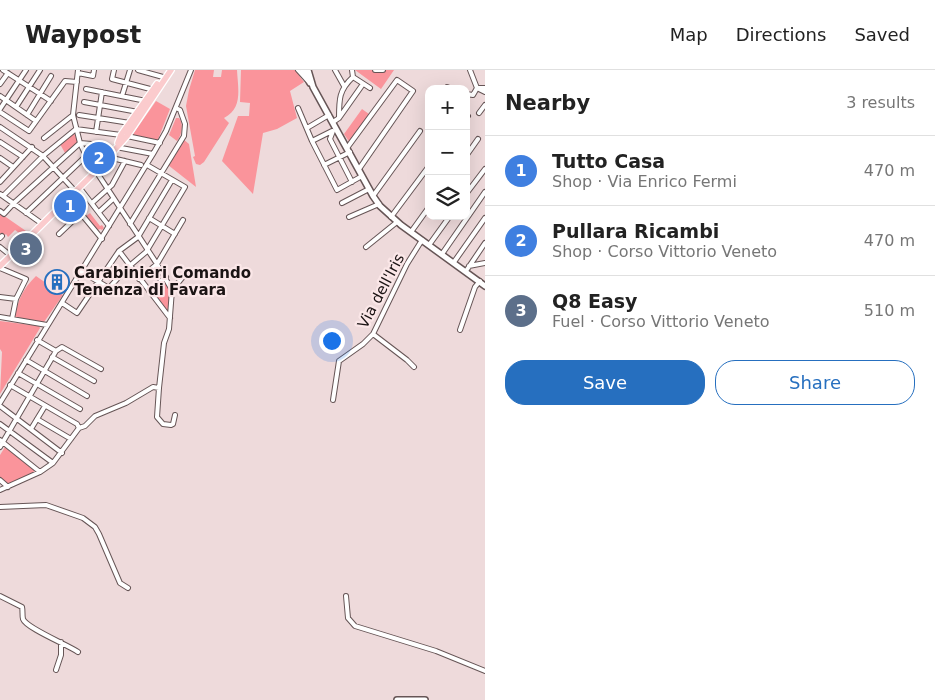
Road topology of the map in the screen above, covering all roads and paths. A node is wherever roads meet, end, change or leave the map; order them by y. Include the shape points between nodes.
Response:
1 (26, 70) edge
2 (40, 70) edge
3 (94, 70) edge
4 (114, 70) edge
5 (130, 70) edge
6 (138, 70) edge
7 (167, 70) edge
8 (171, 70) edge
9 (191, 70) edge
10 (298, 70) edge
11 (335, 70) edge
12 (352, 70) edge
13 (375, 70) edge
14 (383, 70) edge
15 (470, 70) edge
16 (5, 71) edge
17 (78, 72) edge
18 (307, 73) edge
19 (50, 76) dead end
20 (163, 77) junction
21 (353, 77) junction
22 (19, 80) junction
23 (77, 82) junction
24 (126, 82) junction
25 (0, 84) edge
26 (363, 84) junction
27 (344, 86) junction
28 (29, 87) junction
29 (370, 88) dead end
30 (477, 88) junction
31 (86, 89) dead end
32 (154, 90) junction
33 (485, 90) edge
34 (102, 92) junction
35 (40, 94) junction
36 (470, 95) edge
37 (0, 96) edge
38 (122, 96) junction
39 (6, 100) junction
40 (146, 100) junction
41 (51, 101) junction
42 (84, 102) dead end
43 (100, 105) junction
44 (485, 105) edge
45 (16, 107) junction
46 (176, 108) junction
47 (298, 108) dead end
48 (0, 111) edge
49 (138, 112) junction
50 (479, 113) dead end
51 (27, 115) junction
52 (73, 115) junction
53 (329, 115) junction
54 (79, 116) dead end
55 (98, 118) junction
56 (339, 118) junction
57 (36, 121) junction
58 (333, 122) junction
59 (130, 123) junction
60 (0, 127) edge
61 (307, 128) junction
62 (76, 129) junction
63 (335, 130) junction
64 (420, 131) dead end
65 (96, 132) junction
66 (124, 136) junction
67 (44, 138) dead end
68 (478, 139) dead end
69 (312, 141) junction
70 (0, 142) edge
71 (160, 142) junction
72 (80, 143) junction
73 (103, 145) dead end
74 (117, 146) junction
75 (32, 147) junction
76 (348, 150) junction
77 (470, 150) edge
78 (153, 154) junction
79 (44, 156) junction
80 (86, 156) junction
81 (109, 156) junction
82 (23, 157) junction
83 (340, 157) junction
84 (0, 158) edge
85 (125, 161) junction
86 (147, 165) junction
87 (324, 165) junction
88 (53, 166) junction
89 (141, 166) dead end
90 (13, 167) junction
91 (359, 169) junction
92 (485, 169) edge
93 (425, 171) edge
94 (94, 172) junction
95 (160, 173) junction
96 (362, 176) junction
97 (62, 177) junction
98 (1, 179) edge
99 (172, 180) junction
100 (352, 182) junction
101 (77, 189) junction
102 (369, 189) junction
103 (470, 189) edge
104 (107, 190) junction
105 (485, 192) edge
106 (1, 195) edge
107 (373, 196) junction
108 (68, 198) junction
109 (113, 198) junction
110 (14, 203) junction
111 (92, 203) junction
112 (342, 203) dead end
113 (379, 204) junction
114 (119, 208) junction
115 (0, 211) edge
116 (26, 212) junction
117 (99, 212) junction
118 (425, 213) edge
119 (81, 214) junction
120 (349, 217) dead end
121 (391, 217) junction
122 (149, 218) junction
123 (485, 218) edge
124 (183, 220) dead end
125 (447, 220) edge
126 (397, 222) junction
127 (41, 223) junction
128 (130, 224) junction
129 (109, 226) junction
130 (162, 226) junction
131 (411, 232) junction
132 (59, 234) dead end
133 (175, 234) junction
134 (138, 236) junction
135 (102, 239) junction
136 (422, 240) junction
137 (485, 243) edge
138 (429, 245) junction
139 (0, 247) edge
140 (366, 247) dead end
141 (119, 250) junction
142 (147, 250) junction
143 (442, 254) junction
144 (10, 255) junction
145 (454, 262) junction
146 (157, 264) junction
147 (485, 264) edge
148 (130, 266) junction
149 (0, 267) edge
150 (467, 268) junction
151 (82, 272) junction
152 (166, 277) junction
153 (182, 278) dead end
154 (139, 279) junction
155 (480, 281) junction
156 (98, 282) junction
157 (485, 286) edge
158 (172, 290) junction
159 (149, 291) junction
160 (0, 296) edge
161 (16, 299) junction
162 (62, 303) junction
163 (0, 317) edge
164 (170, 318) junction
165 (12, 319) junction
166 (46, 325) junction
167 (460, 330) dead end
168 (373, 334) junction
169 (38, 340) junction
170 (56, 351) junction
171 (52, 357) junction
172 (26, 360) junction
173 (414, 368) dead end
174 (101, 369) dead end
175 (44, 371) junction
176 (18, 372) junction
177 (94, 381) dead end
178 (37, 384) junction
179 (10, 385) junction
180 (159, 388) junction
181 (29, 396) junction
182 (88, 396) dead end
183 (333, 400) dead end
184 (0, 405) edge
185 (45, 406) junction
186 (80, 409) dead end
187 (175, 414) dead end
188 (16, 418) junction
189 (37, 418) junction
190 (0, 424) edge
191 (79, 428) junction
192 (31, 430) junction
193 (9, 431) junction
194 (71, 439) junction
195 (1, 441) edge
196 (0, 447) edge
197 (62, 453) junction
198 (52, 463) junction
199 (40, 472) junction
200 (0, 480) edge
201 (8, 487) junction
202 (0, 490) edge
203 (0, 507) edge
204 (128, 588) dead end
205 (0, 596) edge
206 (346, 596) dead end
207 (61, 642) junction
208 (78, 652) dead end
209 (56, 670) dead end
210 (485, 671) edge
211 (397, 700) edge
212 (425, 700) edge

1 - 22 street
2 - 28 street
3 - 17 street via 93,76
4 - 24 street via 112,79
5 - 24 street
6 - 20 street
7 - 20 main road
8 - 66 main road
9 - 46 street
10 - 18 street
11 - 27 street
12 - 21 street
13 - 14 street
15 - 30 street
16 - 22 street
16 - 25 street
17 - 23 street
18 - 53 main road
19 - 35 street
20 - 32 main road
21 - 26 street
21 - 27 street
22 - 28 street
22 - 39 street
23 - 41 street via 65,81
23 - 52 street
24 - 32 street
24 - 38 street
26 - 29 street
26 - 56 street
27 - 56 street
28 - 35 street
28 - 45 street
30 - 33 street
30 - 36 street
31 - 34 street
32 - 40 main road
34 - 38 street
34 - 43 street
35 - 41 street
35 - 51 street
37 - 39 street
38 - 40 street
39 - 45 street
39 - 48 street
40 - 49 main road
41 - 57 street
42 - 43 street
43 - 49 street
43 - 55 street
44 - 50 street
45 - 51 street
46 - 71 street
46 - 95 street via 184,119 184,136
47 - 61 street
48 - 57 street via 29,131
49 - 59 main road
51 - 57 street
52 - 62 street
52 - 67 street
53 - 58 main road
53 - 61 street
54 - 55 street
55 - 59 street
55 - 65 street
56 - 58 street
58 - 63 main road
59 - 66 main road
60 - 75 street
61 - 69 street
62 - 65 street
62 - 72 street
62 - 79 street
63 - 69 street
63 - 76 main road
63 - 83 street via 330,139
64 - 107 street
65 - 66 street
66 - 71 street
66 - 74 main road
68 - 77 street
69 - 87 street
70 - 82 street
71 - 78 street
72 - 73 street
72 - 80 street
72 - 88 street
74 - 78 street
74 - 81 main road
75 - 79 street
75 - 82 street
76 - 83 street
76 - 91 main road
76 - 91 street via 397,80 413,91
78 - 86 street
79 - 88 street
79 - 106 street
80 - 94 street
80 - 97 street
81 - 85 street
81 - 94 main road
82 - 90 street
83 - 87 street
83 - 100 street
84 - 90 street
85 - 89 street
85 - 104 street
86 - 95 street
86 - 114 street
87 - 100 street via 337,190
88 - 97 street
88 - 110 street
90 - 98 street
91 - 96 main road
92 - 103 street
93 - 121 street
94 - 101 main road
94 - 104 street
95 - 99 street
95 - 128 street
96 - 100 street
96 - 102 main road
97 - 101 street
97 - 116 street
99 - 122 street
99 - 130 street via 185,187
101 - 108 main road
101 - 111 street
102 - 107 main road
102 - 112 street
104 - 109 street
104 - 111 street
105 - 143 street
106 - 110 street
107 - 113 main road
108 - 119 street
108 - 127 main road
109 - 114 street
109 - 117 street
110 - 115 street via 4,214
110 - 116 street
111 - 117 street
113 - 120 street
113 - 121 main road
114 - 128 street
114 - 129 street
116 - 127 street
117 - 129 street
118 - 131 street
119 - 132 street
119 - 135 street
121 - 126 main road
122 - 130 street
122 - 134 street
123 - 145 street
124 - 133 street
125 - 138 street
126 - 131 main road
126 - 140 street
127 - 144 main road
128 - 134 street
129 - 135 street
130 - 133 street
130 - 142 street
131 - 136 main road
133 - 146 street
134 - 141 street
134 - 142 street
135 - 151 street
136 - 138 main road
136 - 168 street, Via dell'Iris
137 - 150 street
138 - 143 main road
139 - 144 street
141 - 148 street
141 - 156 street
142 - 146 street
142 - 148 street
143 - 145 main road
144 - 149 main road
145 - 150 main road
146 - 152 street
146 - 154 street
147 - 150 street
148 - 154 street
148 - 156 street via 109,288
149 - 161 street via 26,279
150 - 155 main road
151 - 156 street
151 - 162 street
152 - 158 street
152 - 159 street
153 - 158 street
154 - 159 street
155 - 157 main road
155 - 167 street
156 - 162 street via 77,313
158 - 164 street
159 - 164 street
160 - 161 street
161 - 165 street
162 - 166 street
163 - 165 street
164 - 180 street
165 - 166 street
166 - 169 street
168 - 173 street
168 - 183 street, Via dell'Iris via 339,361
169 - 170 street
169 - 172 street
170 - 171 street
170 - 174 street via 62,347
171 - 175 street
171 - 177 street
172 - 175 street
172 - 176 street
175 - 178 street
175 - 182 street
176 - 178 street
176 - 179 street
178 - 181 street
178 - 186 street
179 - 181 street
179 - 184 street
180 - 187 street via 157,417 163,424 172,425
180 - 191 street via 153,387
181 - 185 street
181 - 188 street
184 - 188 street
185 - 189 street
185 - 191 street
188 - 192 street
188 - 193 street
189 - 192 street
189 - 194 street
190 - 193 street
191 - 194 street
192 - 197 street
193 - 195 street
193 - 198 street
194 - 197 street
195 - 196 street
195 - 199 street
197 - 198 street
198 - 199 street
199 - 201 street
200 - 201 street
201 - 202 street
203 - 204 street via 46,505 83,518 95,527 118,580
205 - 207 street via 22,607 25,622
206 - 210 street via 348,618 355,626 436,651
207 - 208 street
207 - 209 street
211 - 212 main road

